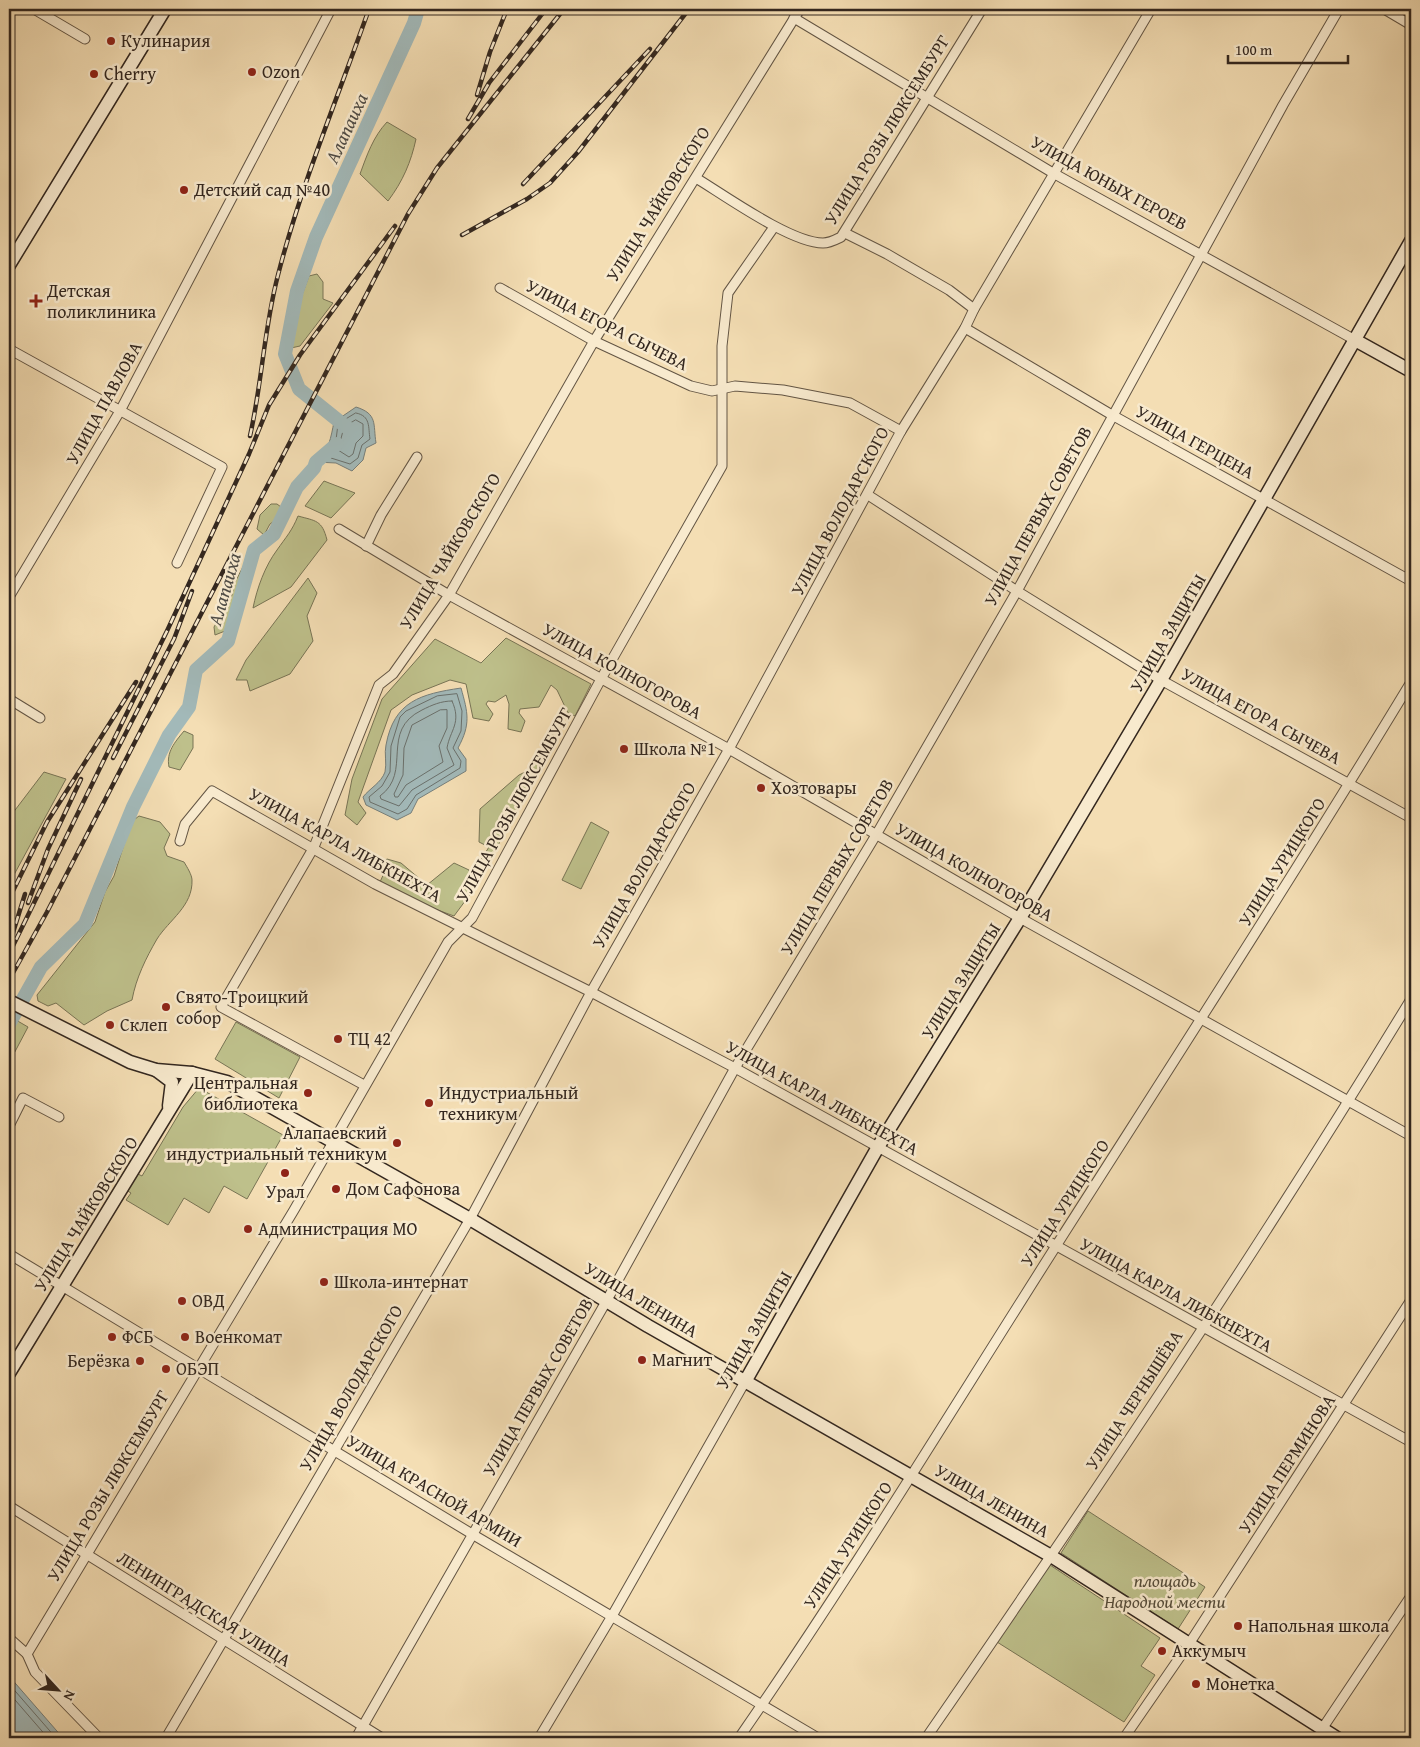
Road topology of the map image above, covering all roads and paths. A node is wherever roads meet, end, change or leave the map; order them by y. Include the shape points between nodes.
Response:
1 (34, 9) edge
2 (165, 9) edge
3 (331, 9) edge
4 (800, 9) edge
5 (982, 9) edge
6 (1152, 9) edge
7 (1339, 9) edge
8 (1384, 9) edge
9 (794, 18) junction
10 (1411, 25) edge
11 (85, 39) dead end
12 (928, 98) junction
13 (1054, 173) junction
14 (696, 178) junction
15 (774, 227) junction
16 (845, 233) junction
17 (1411, 241) edge
18 (1201, 255) junction
19 (9, 265) edge
20 (500, 288) dead end
21 (974, 310) junction
22 (965, 328) junction
23 (1354, 340) junction
24 (594, 341) junction
25 (9, 349) edge
26 (1411, 371) edge
27 (722, 391) junction
28 (120, 412) junction
29 (1112, 415) junction
30 (901, 431) junction
31 (417, 457) dead end
32 (868, 495) junction
33 (1266, 499) junction
34 (339, 529) dead end
35 (366, 546) junction
36 (177, 563) dead end
37 (1411, 581) edge
38 (1017, 591) junction
39 (449, 595) junction
40 (9, 597) edge
41 (601, 679) junction
42 (1161, 680) junction
43 (1411, 682) edge
44 (9, 699) edge
45 (40, 718) dead end
46 (729, 749) junction
47 (1349, 784) junction
48 (1411, 818) edge
49 (876, 835) junction
50 (180, 841) dead end
51 (314, 847) junction
52 (1020, 918) junction
53 (462, 927) junction
54 (591, 992) junction
55 (1411, 1000) edge
56 (9, 1001) edge
57 (1203, 1018) junction
58 (735, 1068) junction
59 (156, 1070) junction
60 (192, 1072) junction
61 (364, 1086) junction
62 (1350, 1101) junction
63 (59, 1117) dead end
64 (164, 1121) junction
65 (9, 1126) edge
66 (1411, 1136) edge
67 (333, 1141) junction
68 (878, 1147) junction
69 (470, 1219) junction
70 (1055, 1247) junction
71 (9, 1254) edge
72 (62, 1286) junction
73 (606, 1300) junction
74 (1411, 1300) edge
75 (1202, 1327) junction
76 (197, 1368) junction
77 (9, 1373) edge
78 (746, 1380) junction
79 (1344, 1407) junction
80 (1411, 1442) edge
81 (334, 1449) junction
82 (913, 1475) junction
83 (9, 1506) edge
84 (472, 1534) junction
85 (87, 1554) junction
86 (1052, 1556) junction
87 (1411, 1596) edge
88 (612, 1616) junction
89 (9, 1638) edge
90 (223, 1641) junction
91 (1186, 1647) junction
92 (27, 1654) junction
93 (763, 1704) junction
94 (364, 1727) junction
95 (1319, 1734) edge
96 (99, 1738) edge
97 (166, 1738) edge
98 (356, 1738) edge
99 (382, 1738) edge
100 (539, 1738) edge
101 (739, 1738) edge
102 (818, 1738) edge
103 (926, 1738) edge
104 (1124, 1738) edge
105 (1337, 1738) edge

1 - 11 street
2 - 19 street
3 - 28 street, УЛИЦА ПАВЛОВА
4 - 9 street, УЛИЦА ЧАЙКОВСКОГО
5 - 12 street, УЛИЦА РОЗЫ ЛЮКСЕМБУРГ
6 - 13 street, УЛИЦА ВОЛОДАРСКОГО
7 - 18 street, УЛИЦА ПЕРВЫХ СОВЕТОВ
8 - 10 street
9 - 12 street, УЛИЦА ЮНЫХ ГЕРОЕВ
9 - 14 street, УЛИЦА ЧАЙКОВСКОГО
12 - 13 street, УЛИЦА ЮНЫХ ГЕРОЕВ
12 - 16 street, УЛИЦА РОЗЫ ЛЮКСЕМБУРГ
13 - 18 street, УЛИЦА ЮНЫХ ГЕРОЕВ
13 - 21 street, УЛИЦА ВОЛОДАРСКОГО
14 - 15 street
14 - 24 street, УЛИЦА ЧАЙКОВСКОГО
15 - 16 street, УЛИЦА РОЗЫ ЛЮКСЕМБУРГ via 817,243 834,241
15 - 27 street, УЛИЦА РОЗЫ ЛЮКСЕМБУРГ via 728,293 722,346
16 - 21 street via 948,290
17 - 23 street, УЛИЦА ЗАЩИТЫ
18 - 23 street, УЛИЦА ЮНЫХ ГЕРОЕВ
18 - 29 street, УЛИЦА ПЕРВЫХ СОВЕТОВ
20 - 24 street, УЛИЦА ЕГОРА СЫЧЕВА
21 - 22 street, УЛИЦА ВОЛОДАРСКОГО
22 - 29 street, УЛИЦА ГЕРЦЕНА
22 - 30 street, УЛИЦА ВОЛОДАРСКОГО
23 - 26 street, УЛИЦА ЮНЫХ ГЕРОЕВ
23 - 33 street, УЛИЦА ЗАЩИТЫ
24 - 27 street, УЛИЦА ЕГОРА СЫЧЕВА via 691,386
24 - 39 street, УЛИЦА ЧАЙКОВСКОГО
25 - 28 street
27 - 30 street, УЛИЦА ЕГОРА СЫЧЕВА via 735,386 782,390 850,403
27 - 41 street, УЛИЦА РОЗЫ ЛЮКСЕМБУРГ via 722,466
28 - 36 street via 222,468
28 - 40 street, УЛИЦА ПАВЛОВА
29 - 33 street, УЛИЦА ГЕРЦЕНА
29 - 38 street, УЛИЦА ПЕРВЫХ СОВЕТОВ
30 - 32 street, УЛИЦА ВОЛОДАРСКОГО
31 - 35 street
32 - 38 street, УЛИЦА ЕГОРА СЫЧЕВА
32 - 46 street, УЛИЦА ВОЛОДАРСКОГО
33 - 37 street, УЛИЦА ГЕРЦЕНА
33 - 42 street, УЛИЦА ЗАЩИТЫ
34 - 35 street, УЛИЦА КОЛНОГОРОВА
35 - 39 street, УЛИЦА КОЛНОГОРОВА
38 - 42 street, УЛИЦА ЕГОРА СЫЧЕВА
38 - 49 street, УЛИЦА ПЕРВЫХ СОВЕТОВ
39 - 41 street, УЛИЦА КОЛНОГОРОВА
39 - 51 street, УЛИЦА ЧАЙКОВСКОГО via 393,674 379,686
41 - 46 street, УЛИЦА КОЛНОГОРОВА
41 - 53 street, УЛИЦА РОЗЫ ЛЮКСЕМБУРГ via 472,918
42 - 47 street, УЛИЦА ЕГОРА СЫЧЕВА
42 - 52 street, УЛИЦА ЗАЩИТЫ
43 - 47 street, УЛИЦА УРИЦКОГО
44 - 45 street
46 - 49 street, УЛИЦА КОЛНОГОРОВА
46 - 54 street, УЛИЦА ВОЛОДАРСКОГО
47 - 48 street, УЛИЦА ЕГОРА СЫЧЕВА
47 - 57 street, УЛИЦА УРИЦКОГО
49 - 52 street, УЛИЦА КОЛНОГОРОВА
49 - 58 street, УЛИЦА ПЕРВЫХ СОВЕТОВ
50 - 51 street, УЛИЦА КАРЛА ЛИБКНЕХТА via 185,824 212,792
51 - 53 street, УЛИЦА КАРЛА ЛИБКНЕХТА via 375,884
51 - 61 street, УЛИЦА ЧАЙКОВСКОГО via 221,1007
52 - 57 street, УЛИЦА КОЛНОГОРОВА
52 - 68 street, УЛИЦА ЗАЩИТЫ
53 - 54 street, УЛИЦА КАРЛА ЛИБКНЕХТА
53 - 61 street, УЛИЦА РОЗЫ ЛЮКСЕМБУРГ via 448,942
54 - 58 street, УЛИЦА КАРЛА ЛИБКНЕХТА
54 - 69 street, УЛИЦА ВОЛОДАРСКОГО
55 - 62 street, УЛИЦА ЧЕРНЫШЁВА
56 - 59 street, УЛИЦА ЛЕНИНА via 130,1062
57 - 62 street, УЛИЦА КОЛНОГОРОВА
57 - 70 street, УЛИЦА УРИЦКОГО
58 - 68 street, УЛИЦА КАРЛА ЛИБКНЕХТА
58 - 73 street, УЛИЦА ПЕРВЫХ СОВЕТОВ
59 - 60 street, УЛИЦА ЛЕНИНА
59 - 64 street via 172,1082 171,1100
60 - 64 street, УЛИЦА ЧАЙКОВСКОГО
60 - 67 street, УЛИЦА ЛЕНИНА via 227,1082
61 - 67 street, УЛИЦА РОЗЫ ЛЮКСЕМБУРГ
62 - 66 street, УЛИЦА КОЛНОГОРОВА
62 - 75 street, УЛИЦА ЧЕРНЫШЁВА
63 - 65 street via 23,1098
64 - 72 street, УЛИЦА ЧАЙКОВСКОГО
67 - 69 street, УЛИЦА ЛЕНИНА
67 - 76 street, УЛИЦА РОЗЫ ЛЮКСЕМБУРГ
68 - 70 street, УЛИЦА КАРЛА ЛИБКНЕХТА
68 - 78 street, УЛИЦА ЗАЩИТЫ
69 - 73 street, УЛИЦА ЛЕНИНА
69 - 81 street, УЛИЦА ВОЛОДАРСКОГО
70 - 75 street, УЛИЦА КАРЛА ЛИБКНЕХТА
70 - 82 street, УЛИЦА УРИЦКОГО
71 - 72 street, УЛИЦА КРАСНОЙ АРМИИ
72 - 76 street, УЛИЦА КРАСНОЙ АРМИИ
72 - 77 street, УЛИЦА ЧАЙКОВСКОГО
73 - 78 street, УЛИЦА ЛЕНИНА
73 - 84 street, УЛИЦА ПЕРВЫХ СОВЕТОВ
74 - 79 street, УЛИЦА ПЕРМИНОВА
75 - 79 street, УЛИЦА КАРЛА ЛИБКНЕХТА
75 - 86 street, УЛИЦА ЧЕРНЫШЁВА
76 - 81 street, УЛИЦА КРАСНОЙ АРМИИ
76 - 85 street, УЛИЦА РОЗЫ ЛЮКСЕМБУРГ
78 - 82 street, УЛИЦА ЛЕНИНА
78 - 88 street, УЛИЦА ЗАЩИТЫ
79 - 80 street, УЛИЦА КАРЛА ЛИБКНЕХТА
79 - 91 street, УЛИЦА ПЕРМИНОВА
81 - 84 street, УЛИЦА КРАСНОЙ АРМИИ
81 - 90 street, УЛИЦА ВОЛОДАРСКОГО
82 - 86 street, УЛИЦА ЛЕНИНА
82 - 93 street, УЛИЦА УРИЦКОГО
83 - 85 street, ЛЕНИНГРАДСКАЯ УЛИЦА
84 - 88 street, УЛИЦА КРАСНОЙ АРМИИ
84 - 94 street, УЛИЦА ПЕРВЫХ СОВЕТОВ
85 - 90 street, ЛЕНИНГРАДСКАЯ УЛИЦА
85 - 92 street, УЛИЦА РОЗЫ ЛЮКСЕМБУРГ
86 - 91 street, УЛИЦА ЛЕНИНА
86 - 103 street, УЛИЦА ЧЕРНЫШЁВА
87 - 95 street
88 - 93 street, УЛИЦА КРАСНОЙ АРМИИ
88 - 100 street, УЛИЦА ЗАЩИТЫ
89 - 92 street
90 - 94 street, ЛЕНИНГРАДСКАЯ УЛИЦА
90 - 97 street, УЛИЦА ВОЛОДАРСКОГО
91 - 95 street, УЛИЦА ЛЕНИНА
91 - 104 street, УЛИЦА ПЕРМИНОВА
92 - 96 street via 35,1672
93 - 101 street, УЛИЦА УРИЦКОГО
93 - 102 street, УЛИЦА КРАСНОЙ АРМИИ
94 - 98 street, УЛИЦА ПЕРВЫХ СОВЕТОВ
94 - 99 street, ЛЕНИНГРАДСКАЯ УЛИЦА
95 - 105 street, УЛИЦА ЛЕНИНА

